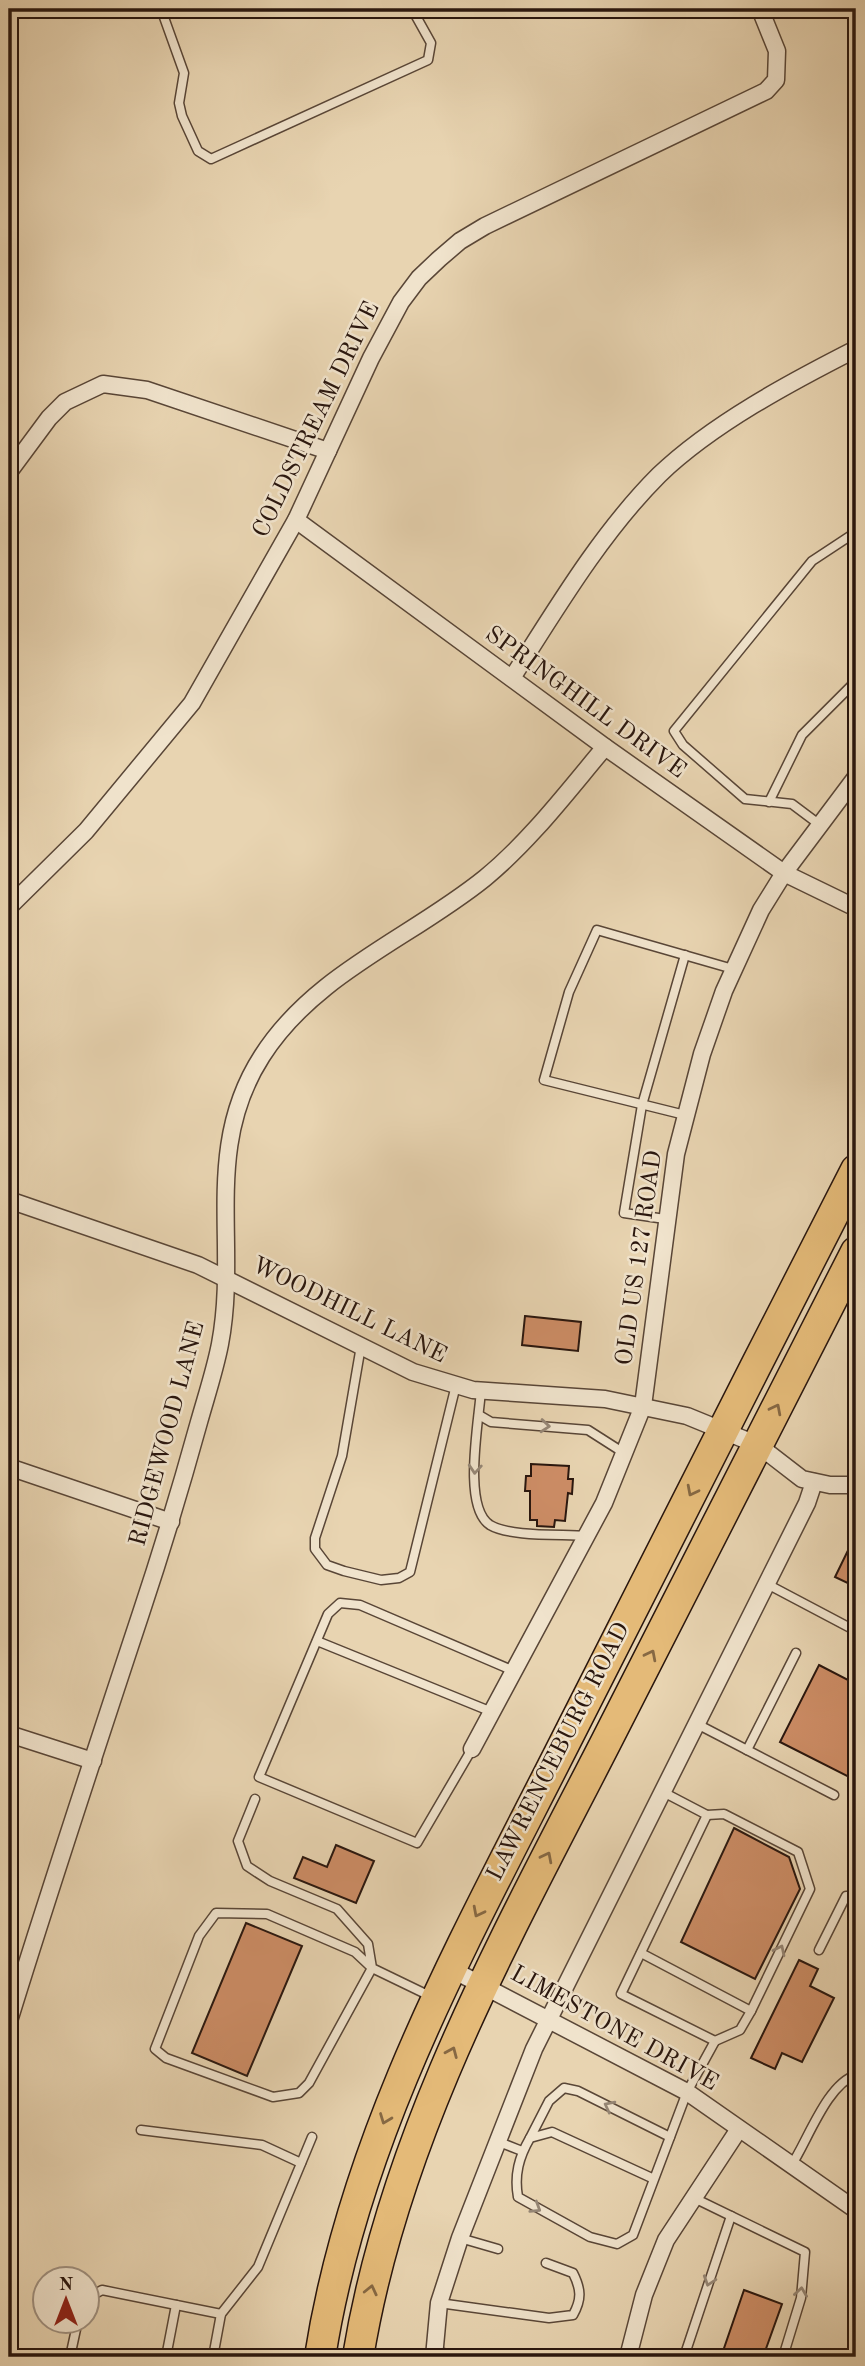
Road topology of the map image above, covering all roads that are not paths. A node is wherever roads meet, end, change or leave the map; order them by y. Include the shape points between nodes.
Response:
1 (161, 9) edge
2 (412, 9) edge
3 (760, 9) edge
4 (856, 349) edge
5 (328, 451) junction
6 (9, 472) edge
7 (296, 520) junction
8 (856, 532) edge
9 (512, 678) junction
10 (856, 681) edge
11 (604, 747) junction
12 (856, 777) edge
13 (769, 802) junction
14 (820, 825) junction
15 (784, 873) junction
16 (9, 907) edge
17 (856, 908) edge
18 (685, 955) junction
19 (733, 969) junction
20 (642, 1105) junction
21 (685, 1115) junction
22 (856, 1170) edge
23 (9, 1200) edge
24 (665, 1219) junction
25 (856, 1252) edge
26 (228, 1278) junction
27 (361, 1346) junction
28 (456, 1385) junction
29 (481, 1390) junction
30 (643, 1406) junction
31 (479, 1415) junction
32 (723, 1430) junction
33 (758, 1445) junction
34 (624, 1453) junction
35 (9, 1467) edge
36 (814, 1482) junction
37 (856, 1485) edge
38 (171, 1522) junction
39 (586, 1535) junction
40 (767, 1584) junction
41 (856, 1631) edge
42 (317, 1642) junction
43 (796, 1653) dead end
44 (514, 1671) junction
45 (492, 1712) junction
46 (697, 1724) junction
47 (9, 1734) edge
48 (472, 1749) joint
49 (747, 1750) junction
50 (93, 1761) junction
51 (663, 1792) junction
52 (834, 1796) dead end
53 (255, 1799) dead end
54 (707, 1815) junction
55 (856, 1895) edge
56 (819, 1950) dead end
57 (641, 1953) junction
58 (372, 1968) junction
59 (449, 1968) junction
60 (484, 1984) junction
61 (434, 1999) junction
62 (10, 2011) edge
63 (751, 2011) junction
64 (547, 2018) junction
65 (715, 2041) junction
66 (856, 2075) edge
67 (687, 2092) junction
68 (739, 2129) junction
69 (141, 2130) dead end
70 (312, 2137) dead end
71 (670, 2137) junction
72 (530, 2138) junction
73 (499, 2142) junction
74 (522, 2151) junction
75 (301, 2163) junction
76 (791, 2166) junction
77 (654, 2179) junction
78 (694, 2198) junction
79 (856, 2210) edge
80 (731, 2216) junction
81 (460, 2238) junction
82 (498, 2249) dead end
83 (546, 2263) dead end
84 (102, 2290) edge
85 (439, 2303) junction
86 (176, 2305) junction
87 (221, 2314) junction
88 (75, 2334) edge
89 (435, 2354) edge
90 (71, 2357) edge
91 (166, 2357) edge
92 (213, 2357) edge
93 (320, 2357) edge
94 (358, 2357) edge
95 (461, 2357) edge
96 (628, 2357) edge
97 (684, 2357) edge
98 (783, 2357) edge

1 - 2 lane via 184,73 181,116 198,151 211,159 428,61 431,43
3 - 5 street, COLDSTREAM DRIVE via 777,51 776,80 766,91 460,241 419,278 401,302
4 - 9 street via 729,422 660,475 590,562
5 - 6 street via 147,390 103,384 65,402
5 - 7 street, COLDSTREAM DRIVE
7 - 9 street, SPRINGHILL DRIVE
7 - 16 street, COLDSTREAM DRIVE via 192,703 86,831
8 - 13 lane via 812,561 674,731 683,745 745,799
9 - 11 street, SPRINGHILL DRIVE
10 - 13 lane via 802,735
11 - 15 street, SPRINGHILL DRIVE
11 - 26 street, RIDGEWOOD LANE via 547,817 493,871 329,984 281,1029 241,1096 228,1143 224,1194
12 - 14 street, OLD US 127 ROAD
13 - 14 lane via 792,804
14 - 15 street, OLD US 127 ROAD
15 - 17 street, SPRINGHILL DRIVE
15 - 19 street, OLD US 127 ROAD
18 - 19 lane
18 - 20 lane
18 - 20 lane via 597,930 565,1004 544,1080
19 - 21 street, OLD US 127 ROAD
20 - 21 lane
20 - 24 lane via 624,1213
21 - 24 street, OLD US 127 ROAD
22 - 32 highway, LAWRENCEBURG ROAD
23 - 26 street, WOODHILL LANE
24 - 30 street, OLD US 127 ROAD
33 -> 25 highway, LAWRENCEBURG ROAD
26 - 27 street, WOODHILL LANE
26 - 38 street, RIDGEWOOD LANE via 220,1344
27 - 28 street, WOODHILL LANE via 413,1372
27 - 28 lane via 342,1456 315,1538 319,1558 327,1565 381,1580 410,1572
28 - 29 street, WOODHILL LANE
29 - 30 street, WOODHILL LANE
29 - 31 lane
30 - 32 street, WOODHILL LANE
30 - 34 street, OLD US 127 ROAD
31 -> 34 lane via 491,1422 588,1430
31 -> 39 lane via 477,1510 491,1525 507,1530
32 - 33 street, WOODHILL LANE
32 -> 59 highway, LAWRENCEBURG ROAD
33 - 36 street, WOODHILL LANE via 802,1479
60 -> 33 highway, LAWRENCEBURG ROAD
34 - 39 street, OLD US 127 ROAD
35 - 38 street
36 - 37 street
36 - 40 street
38 - 50 street, RIDGEWOOD LANE
39 - 44 street, OLD US 127 ROAD
40 - 41 lane
40 - 46 street
42 - 44 lane via 328,1614 340,1603 360,1605
42 - 45 lane
42 - 48 lane via 259,1777 417,1843
43 - 49 lane
44 - 45 street, OLD US 127 ROAD
45 - 48 street, OLD US 127 ROAD
46 - 49 lane
46 - 51 street
47 - 50 street
49 - 52 lane
50 - 62 street, RIDGEWOOD LANE
51 - 54 lane
51 - 64 street
53 - 58 lane via 238,1841 247,1867 337,1909 368,1944
54 - 57 lane
63 -> 54 lane via 810,1889 798,1852 724,1814
55 - 56 lane via 846,1896
57 - 63 lane
57 - 65 lane via 621,1994
58 - 58 lane via 355,1952 267,1914 216,1913 199,1936 155,2049 166,2058 274,2097 299,2093 309,2083
58 - 61 lane
59 - 60 street, LIMESTONE DRIVE
59 - 61 highway, LAWRENCEBURG ROAD
60 - 64 street, LIMESTONE DRIVE
94 -> 60 highway, LAWRENCEBURG ROAD via 398,2191
61 -> 93 highway, LAWRENCEBURG ROAD via 366,2171 341,2257
63 - 65 lane via 740,2030
64 - 67 street, LIMESTONE DRIVE
64 - 73 street
65 - 67 lane
66 - 76 lane via 845,2078 822,2109
67 - 68 street, LIMESTONE DRIVE
67 - 71 lane
68 - 76 street, LIMESTONE DRIVE
68 - 78 street
69 - 75 lane via 262,2145
70 - 75 lane
71 -> 72 lane via 579,2091 564,2088 549,2101
71 - 77 lane
72 - 74 lane
72 - 77 lane via 552,2133
73 - 74 lane
73 - 81 street
74 -> 77 lane via 514,2180 518,2197 590,2237 617,2244 633,2235
75 - 87 lane via 258,2267
76 - 79 street, LIMESTONE DRIVE
78 - 80 lane
78 - 96 street via 666,2240 644,2295
80 -> 97 lane
98 -> 80 lane via 801,2298 805,2252
81 - 82 lane
81 - 85 street
83 - 85 lane via 573,2273 580,2287 580,2302 573,2315 549,2318
84 - 86 lane
85 - 89 street
86 - 87 lane
86 - 91 lane
87 - 92 lane
88 - 90 lane
89 - 95 lane

